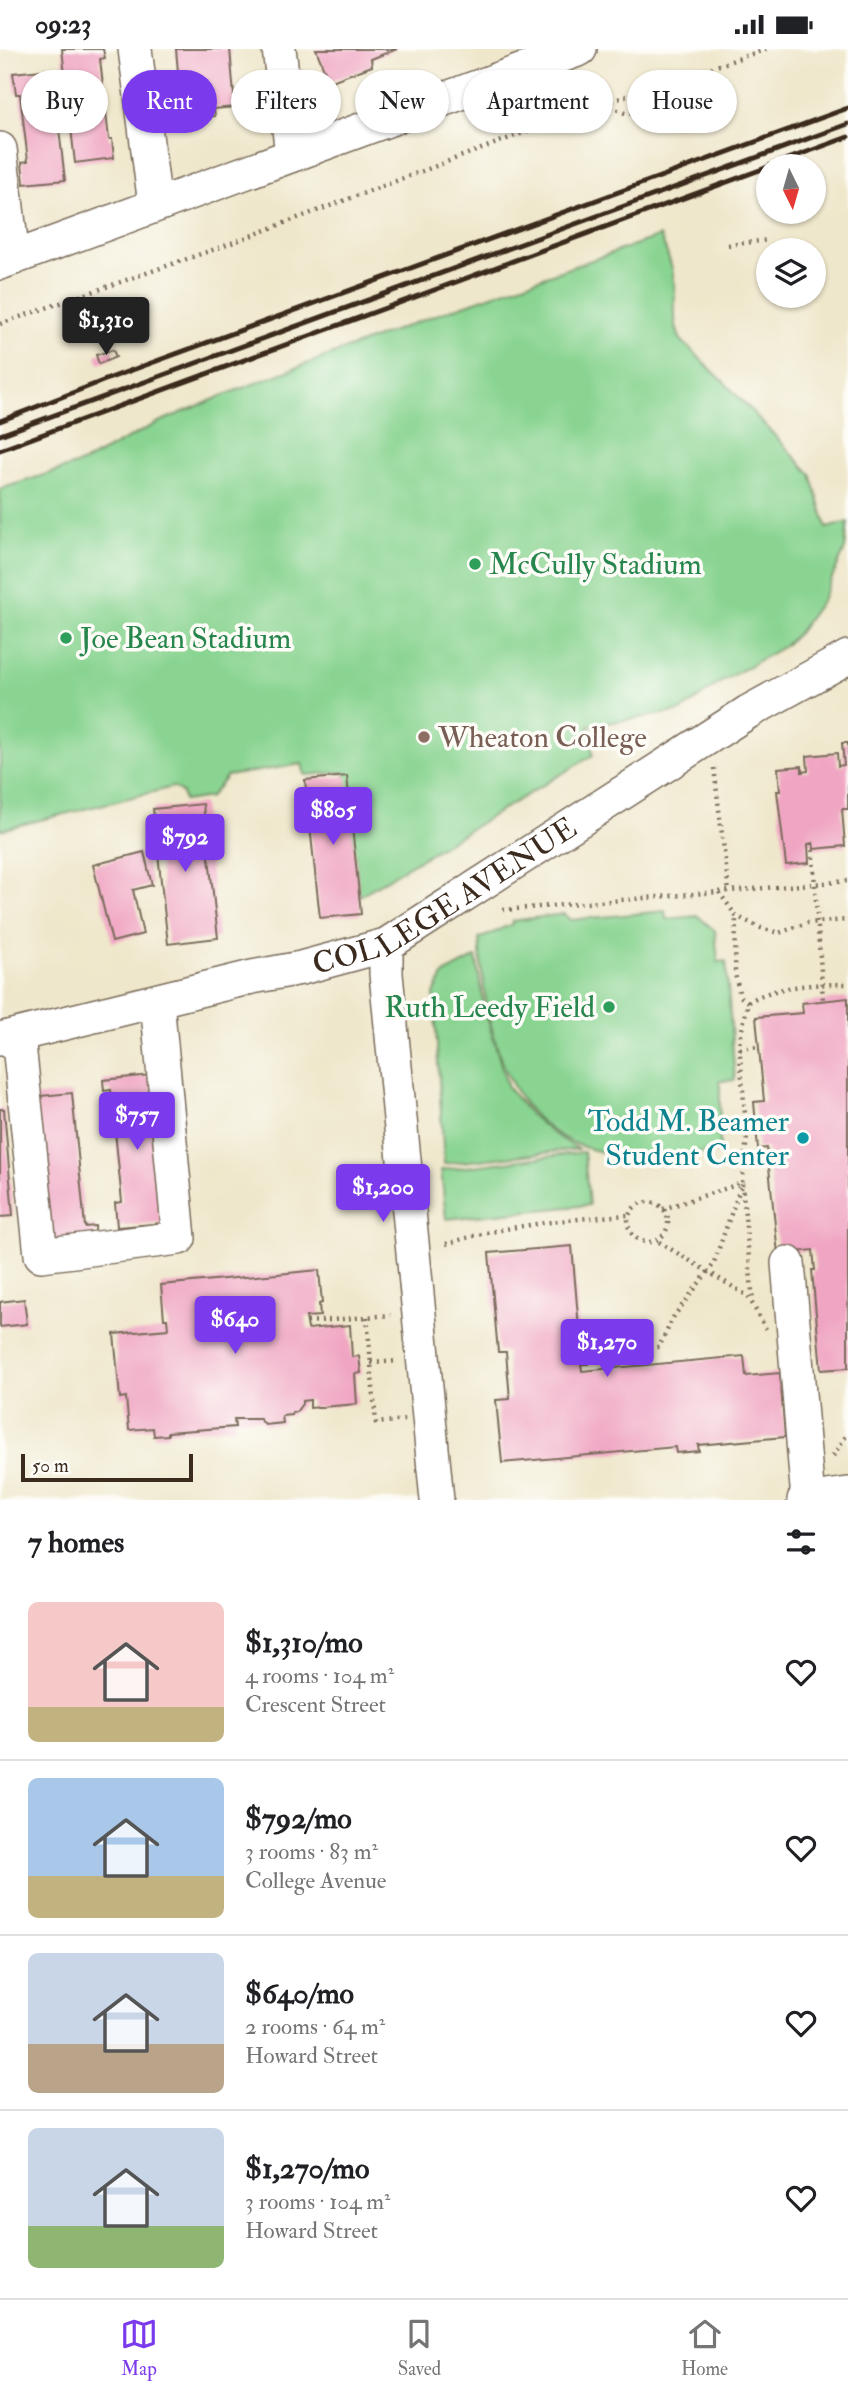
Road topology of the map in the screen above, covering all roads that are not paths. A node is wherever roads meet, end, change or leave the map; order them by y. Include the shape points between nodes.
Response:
1 (135, 49) edge
2 (279, 49) edge
3 (561, 52) edge
4 (0, 149) edge
5 (292, 154) junction
6 (155, 205) junction
7 (7, 260) edge
8 (848, 657) edge
9 (386, 945) junction
10 (157, 1000) junction
11 (9, 1037) edge
12 (788, 1263) dead end
13 (848, 1494) edge
14 (437, 1500) edge
15 (806, 1500) edge

1 - 6 street
2 - 5 street
3 - 5 street
4 - 7 street
5 - 6 street
6 - 7 street
8 - 9 street, COLLEGE AVENUE via 748,712
9 - 10 street, COLLEGE AVENUE
9 - 14 street
10 - 11 street, COLLEGE AVENUE
10 - 11 street via 179,1238 41,1255
12 - 15 street
13 - 15 street

